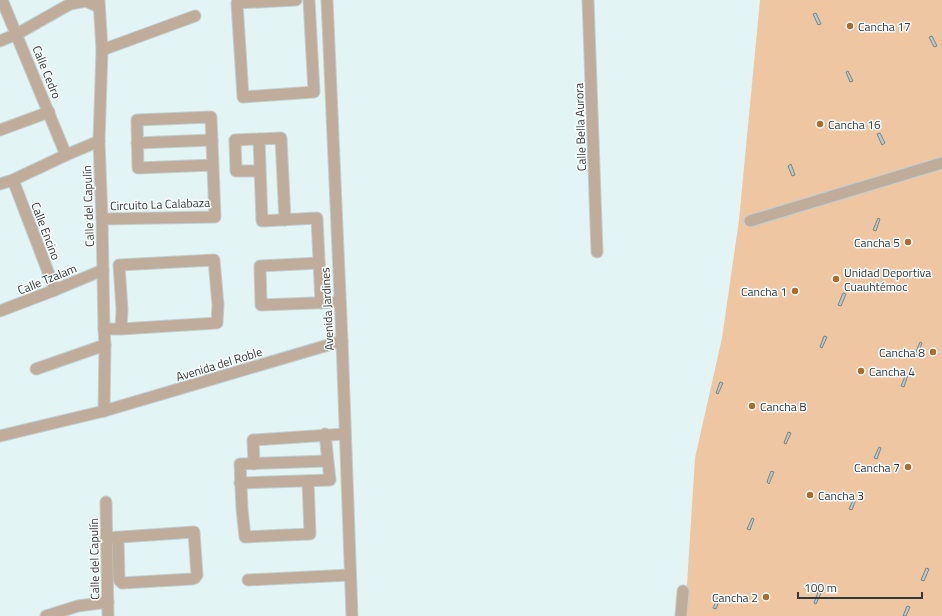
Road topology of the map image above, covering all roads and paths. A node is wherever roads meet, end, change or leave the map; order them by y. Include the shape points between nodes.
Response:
1 (2, 0) edge
2 (296, 0) edge
3 (310, 0) edge
4 (327, 0) edge
5 (588, 0) edge
6 (69, 2) edge
7 (99, 3) edge
8 (196, 16) dead end
9 (17, 34) junction
10 (0, 41) edge
11 (102, 50) junction
12 (49, 112) junction
13 (0, 130) edge
14 (259, 139) junction
15 (212, 140) junction
16 (99, 141) junction
17 (137, 143) junction
18 (66, 155) junction
19 (942, 163) edge
20 (213, 165) junction
21 (259, 171) junction
22 (13, 180) junction
23 (0, 184) edge
24 (102, 219) junction
25 (285, 220) junction
26 (750, 221) dead end
27 (597, 252) dead end
28 (319, 263) junction
29 (103, 270) junction
30 (55, 290) junction
31 (340, 302) junction
32 (321, 303) junction
33 (0, 311) edge
34 (104, 329) junction
35 (121, 329) junction
36 (342, 341) junction
37 (105, 345) junction
38 (36, 369) dead end
39 (104, 411) junction
40 (325, 434) junction
41 (345, 434) junction
42 (0, 436) edge
43 (328, 461) junction
44 (254, 464) junction
45 (308, 481) junction
46 (240, 483) junction
47 (106, 502) dead end
48 (106, 538) junction
49 (118, 538) junction
50 (350, 575) junction
51 (248, 580) dead end
52 (683, 591) dead end
53 (108, 602) junction
54 (78, 611) edge
55 (46, 616) edge
56 (108, 616) edge
57 (352, 616) edge
58 (681, 616) edge

1 - 9 street, Calle Cedro
2 - 3 street via 237,3 243,97 314,92
4 - 31 street, Avenida Jardines
5 - 27 street, Calle Bella Aurora
6 - 7 street
6 - 9 street
7 - 11 street, Calle del Capulín
8 - 11 street
9 - 10 street
9 - 12 street, Calle Cedro
11 - 16 street, Calle del Capulín
12 - 13 street
12 - 18 street, Calle Cedro
14 - 21 street
14 - 21 street via 235,140 236,171
14 - 25 street via 281,138
15 - 17 street
15 - 17 street, Circuito La Calabaza via 212,117 204,117 137,120
15 - 20 street, Circuito La Calabaza
16 - 18 street
16 - 24 street, Calle del Capulín
17 - 20 street, Circuito La Calabaza via 138,168
18 - 22 street
19 - 26 street
20 - 24 street, Circuito La Calabaza via 215,217
21 - 25 street via 262,221
22 - 23 street
22 - 30 street, Calle Encino
24 - 29 street, Calle del Capulín
25 - 28 street via 317,218
28 - 32 street
28 - 32 street via 260,266 261,305
29 - 30 street, Calle Tzalam
29 - 34 street, Calle del Capulín
30 - 33 street, Calle Tzalam
31 - 32 street
31 - 36 street, Avenida Jardines
34 - 35 street
34 - 37 street, Calle del Capulín
35 - 35 street via 119,265 214,260 217,323
36 - 39 street, Avenida del Roble
36 - 41 street, Avenida Jardines
37 - 38 street
37 - 39 street, Calle del Capulín
39 - 42 street, Avenida del Roble
40 - 41 street
40 - 43 street
40 - 44 street via 253,440
41 - 50 street, Avenida Jardines
43 - 44 street
43 - 45 street via 330,480
44 - 46 street via 240,464
45 - 46 street
45 - 46 street via 310,534 245,537
47 - 48 street, Calle del Capulín
48 - 49 street
48 - 53 street, Calle del Capulín
49 - 49 street via 119,580 122,583 192,579 197,575 194,532
50 - 51 street
50 - 57 street, Avenida Jardines
52 - 58 street
53 - 54 street
53 - 56 street, Calle del Capulín
54 - 55 street

